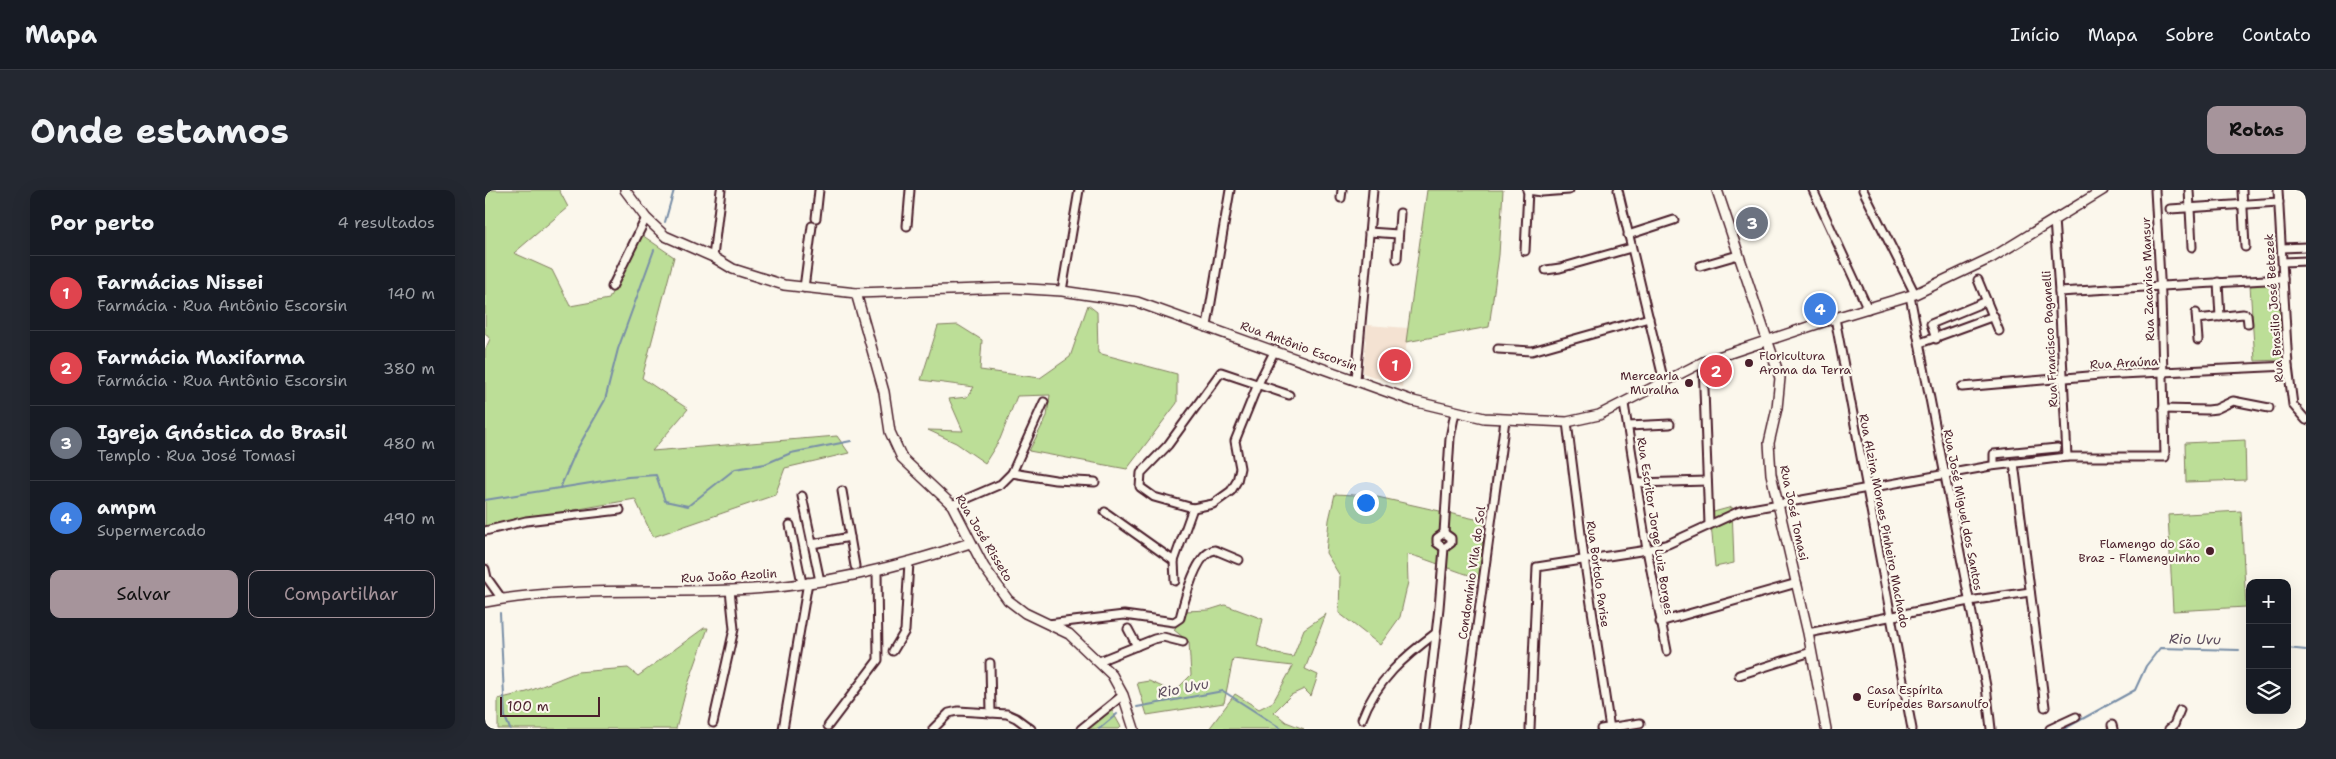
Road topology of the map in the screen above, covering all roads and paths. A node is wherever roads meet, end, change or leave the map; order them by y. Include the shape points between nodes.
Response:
1 (625, 190) edge
2 (721, 190) edge
3 (819, 190) edge
4 (910, 190) edge
5 (1079, 190) edge
6 (1230, 190) edge
7 (1373, 190) edge
8 (1528, 190) edge
9 (1569, 190) edge
10 (1618, 190) edge
11 (1717, 190) edge
12 (1813, 190) edge
13 (1863, 190) edge
14 (2155, 190) edge
15 (2189, 190) edge
16 (2242, 190) edge
17 (2278, 190) edge
18 (2097, 192) edge
19 (2279, 202) junction
20 (2243, 204) junction
21 (2190, 208) junction
22 (2170, 209) dead end
23 (1400, 213) dead end
24 (646, 218) junction
25 (816, 218) dead end
26 (2054, 219) junction
27 (1674, 220) dead end
28 (812, 226) dead end
29 (907, 226) dead end
30 (1369, 232) junction
31 (1398, 234) junction
32 (1628, 235) junction
33 (2192, 246) dead end
34 (2245, 247) dead end
35 (2306, 247) edge
36 (1631, 248) junction
37 (2282, 248) junction
38 (1525, 251) dead end
39 (1738, 255) junction
40 (713, 257) junction
41 (1397, 260) dead end
42 (2306, 261) edge
43 (2283, 262) junction
44 (1701, 266) dead end
45 (1546, 270) dead end
46 (2283, 279) junction
47 (1978, 280) dead end
48 (2218, 282) junction
49 (2160, 286) junction
50 (612, 287) dead end
51 (804, 288) junction
52 (1062, 291) junction
53 (2059, 292) junction
54 (856, 293) junction
55 (1913, 295) junction
56 (1987, 301) junction
57 (1868, 309) junction
58 (1994, 316) junction
59 (1649, 318) junction
60 (1835, 318) junction
61 (2220, 318) junction
62 (2247, 324) dead end
63 (1207, 326) junction
64 (1999, 330) dead end
65 (1936, 339) junction
66 (1766, 340) junction
67 (2198, 340) dead end
68 (1920, 343) junction
69 (1498, 349) dead end
70 (1275, 350) junction
71 (1703, 362) junction
72 (2288, 366) junction
73 (2162, 372) junction
74 (2063, 378) junction
75 (1356, 379) junction
76 (1664, 382) junction
77 (1257, 384) junction
78 (1962, 387) dead end
79 (1289, 395) dead end
80 (1044, 402) dead end
81 (1624, 404) junction
82 (2269, 408) dead end
83 (2163, 409) junction
84 (1455, 412) junction
85 (1505, 420) junction
86 (2306, 420) edge
87 (1567, 422) junction
88 (1671, 424) dead end
89 (1627, 426) junction
90 (2057, 448) dead end
91 (2067, 457) junction
92 (2014, 463) junction
93 (1994, 465) junction
94 (1012, 473) junction
95 (1945, 474) junction
96 (1707, 481) junction
97 (1095, 482) dead end
98 (1637, 484) junction
99 (1866, 490) junction
100 (842, 492) dead end
101 (802, 496) dead end
102 (1779, 504) junction
103 (952, 505) junction
104 (1193, 508) junction
105 (620, 510) dead end
106 (1105, 512) dead end
107 (1709, 524) junction
108 (790, 525) dead end
109 (485, 531) edge
110 (850, 537) junction
111 (971, 543) junction
112 (812, 544) junction
113 (1647, 550) junction
114 (1584, 558) junction
115 (1239, 560) dead end
116 (1174, 561) junction
117 (909, 562) junction
118 (855, 566) dead end
119 (485, 569) edge
120 (877, 570) junction
121 (819, 581) junction
122 (1175, 581) dead end
123 (805, 583) junction
124 (1797, 583) junction
125 (730, 590) junction
126 (2030, 592) junction
127 (502, 599) junction
128 (1969, 601) junction
129 (485, 602) edge
130 (1891, 618) junction
131 (1660, 622) junction
132 (1044, 624) junction
133 (1128, 629) dead end
134 (1436, 633) junction
135 (1808, 633) junction
136 (1183, 642) dead end
137 (1137, 646) junction
138 (893, 651) dead end
139 (1667, 651) dead end
140 (1811, 652) junction
141 (1099, 661) junction
142 (990, 663) dead end
143 (1739, 675) dead end
144 (1123, 695) junction
145 (2045, 707) dead end
146 (2181, 710) dead end
147 (991, 713) junction
148 (2075, 717) dead end
149 (1363, 719) dead end
150 (713, 723) dead end
151 (1640, 724) dead end
152 (828, 726) dead end
153 (1610, 728) edge
154 (783, 729) edge
155 (933, 729) edge
156 (1031, 729) edge
157 (1081, 729) edge
158 (1135, 729) edge
159 (1425, 729) edge
160 (1463, 729) edge
161 (1530, 729) edge
162 (1601, 729) edge
163 (1826, 729) edge
164 (1912, 729) edge
165 (1991, 729) edge
166 (2050, 729) edge
167 (2169, 729) edge

1 - 24 main road, Rua Antônio Escorsin
2 - 40 street
3 - 25 street
4 - 29 street
5 - 52 street
6 - 63 street
7 - 30 street
8 - 9 street
8 - 38 street
10 - 32 street
11 - 39 main road, Rua José Tomasi
12 - 57 street
13 - 55 street, Rua José Miguel dos Santos
14 - 49 street, Rua Zacarias Mansur
15 - 21 street
16 - 20 street
17 - 19 street, Rua Brasilio José Betezek
18 - 26 main road, Rua Antônio Escorsin
19 - 20 street
19 - 37 street, Rua Brasilio José Betezek
20 - 21 street
20 - 34 street
21 - 22 street
21 - 33 street
23 - 31 street
24 - 40 main road, Rua Antônio Escorsin via 665,236
24 - 50 street
26 - 53 street, Rua Francisco Paganelli
26 - 55 main road, Rua Antônio Escorsin via 1993,257
27 - 32 street
28 - 51 street
30 - 31 street
30 - 75 street
31 - 41 street
32 - 36 street
35 - 37 street
36 - 45 street
36 - 59 street
37 - 43 street, Rua Brasilio José Betezek
39 - 44 street
39 - 66 main road, Rua José Tomasi
40 - 51 main road, Rua Antônio Escorsin via 752,276
42 - 43 street
43 - 46 street, Rua Brasilio José Betezek
46 - 48 street
46 - 72 street, Rua Brasilio José Betezek
47 - 56 street
48 - 49 street
48 - 61 street
49 - 53 street
49 - 73 street, Rua Zacarias Mansur
51 - 54 main road, Rua Antônio Escorsin
52 - 54 main road, Rua Antônio Escorsin via 1012,288
52 - 63 main road, Rua Antônio Escorsin via 1137,302
53 - 74 street, Rua Francisco Paganelli
54 - 103 main road, Rua José Risseto via 896,447 902,458
55 - 57 main road, Rua Antônio Escorsin
55 - 68 street, Rua José Miguel dos Santos
56 - 58 street
56 - 65 street via 1931,324
57 - 60 main road, Rua Antônio Escorsin
58 - 64 street
58 - 65 street
59 - 69 street via 1532,351
59 - 76 street
60 - 66 main road, Rua Antônio Escorsin
60 - 99 street, Rua Alzira Moraes Pinheiro Machado
61 - 62 street via 2247,315
61 - 67 street via 2197,316
63 - 70 main road, Rua Antônio Escorsin
65 - 68 street
66 - 71 main road, Rua Antônio Escorsin
66 - 102 main road, Rua José Tomasi via 1780,378 1769,443 1771,474
68 - 95 street, Rua José Miguel dos Santos
70 - 75 main road, Rua Antônio Escorsin
70 - 77 street
71 - 76 main road, Rua Antônio Escorsin
71 - 96 street
72 - 73 street, Rua Araúna
72 - 86 street, Rua Brasilio José Betezek via 2293,406
73 - 74 street, Rua Araúna
73 - 83 street, Rua Zacarias Mansur
74 - 78 street, Rua Araúna
74 - 91 street, Rua Francisco Paganelli
75 - 84 main road, Rua Antônio Escorsin via 1413,401
76 - 81 main road, Rua Antônio Escorsin
77 - 79 street
77 - 104 street via 1235,441 1240,468 1237,481 1222,499 1203,508
77 - 104 street via 1221,372 1168,445 1141,473 1140,487 1154,497
80 - 94 street
81 - 87 main road, Rua Antônio Escorsin via 1599,415
81 - 89 street, Rua Escritor Jorge Luiz Borges
82 - 83 street via 2233,401 2208,410
83 - 91 street, Rua Zacarias Mansur via 2165,457
84 - 85 main road, Rua Antônio Escorsin
84 - 134 street via 1450,438 1444,533 1440,534 1437,543 1444,548
85 - 87 main road, Rua Antônio Escorsin
85 - 160 street, Condomínio Vila do Sol
87 - 114 street, Rua Bortolo Parise
88 - 89 street
89 - 98 street, Rua Escritor Jorge Luiz Borges
90 - 93 street via 1993,454
91 - 92 street
92 - 93 street
92 - 126 street
93 - 95 street
94 - 97 street
94 - 103 street via 1001,484
95 - 99 street
95 - 128 street, Rua José Miguel dos Santos
96 - 98 street
96 - 107 street
98 - 113 street, Rua Escritor Jorge Luiz Borges
99 - 102 street
99 - 130 street, Rua Alzira Moraes Pinheiro Machado
100 - 110 street
101 - 112 street
102 - 107 street via 1740,512
102 - 124 main road, Rua José Tomasi
103 - 111 main road, Rua José Risseto
104 - 116 street
105 - 109 street via 526,521
106 - 116 street
107 - 113 street via 1668,544
108 - 123 street
110 - 112 street
110 - 118 street
111 - 117 main road, Rua João Azolin
111 - 132 main road, Rua José Risseto via 984,568 1008,600
112 - 121 street
113 - 114 street
113 - 131 street, Rua Escritor Jorge Luiz Borges
114 - 153 street, Rua Bortolo Parise
114 - 161 street via 1537,567
115 - 132 street via 1215,550 1207,553 1189,580 1180,618 1174,622 1124,615
116 - 122 street
117 - 120 main road, Rua João Azolin
117 - 138 street via 905,631
119 - 127 street via 487,578
120 - 121 main road, Rua João Azolin
120 - 152 street via 878,660
121 - 123 main road, Rua João Azolin
123 - 125 main road, Rua João Azolin
123 - 154 street
124 - 131 street
124 - 135 main road, Rua José Tomasi
125 - 127 main road, Rua João Azolin via 595,592
125 - 150 street via 734,629
126 - 128 street
126 - 145 street
127 - 129 main road, Rua João Azolin
128 - 130 street
128 - 165 street, Rua José Miguel dos Santos
130 - 135 street
130 - 164 street, Rua Alzira Moraes Pinheiro Machado
131 - 139 street, Rua Escritor Jorge Luiz Borges
132 - 141 main road, Rua José Risseto via 1069,634
133 - 137 street
134 - 149 street via 1399,663 1377,688
134 - 159 street
135 - 140 main road, Rua José Tomasi
136 - 137 street via 1163,638
137 - 141 street
140 - 143 street
140 - 163 main road, Rua José Tomasi
141 - 144 main road, Rua José Risseto via 1112,675
142 - 147 street
144 - 157 street
144 - 158 main road, Rua José Risseto
146 - 167 street via 2174,726
147 - 155 street via 949,713
147 - 156 street via 1007,714
148 - 166 street
151 - 153 street
153 - 162 street

